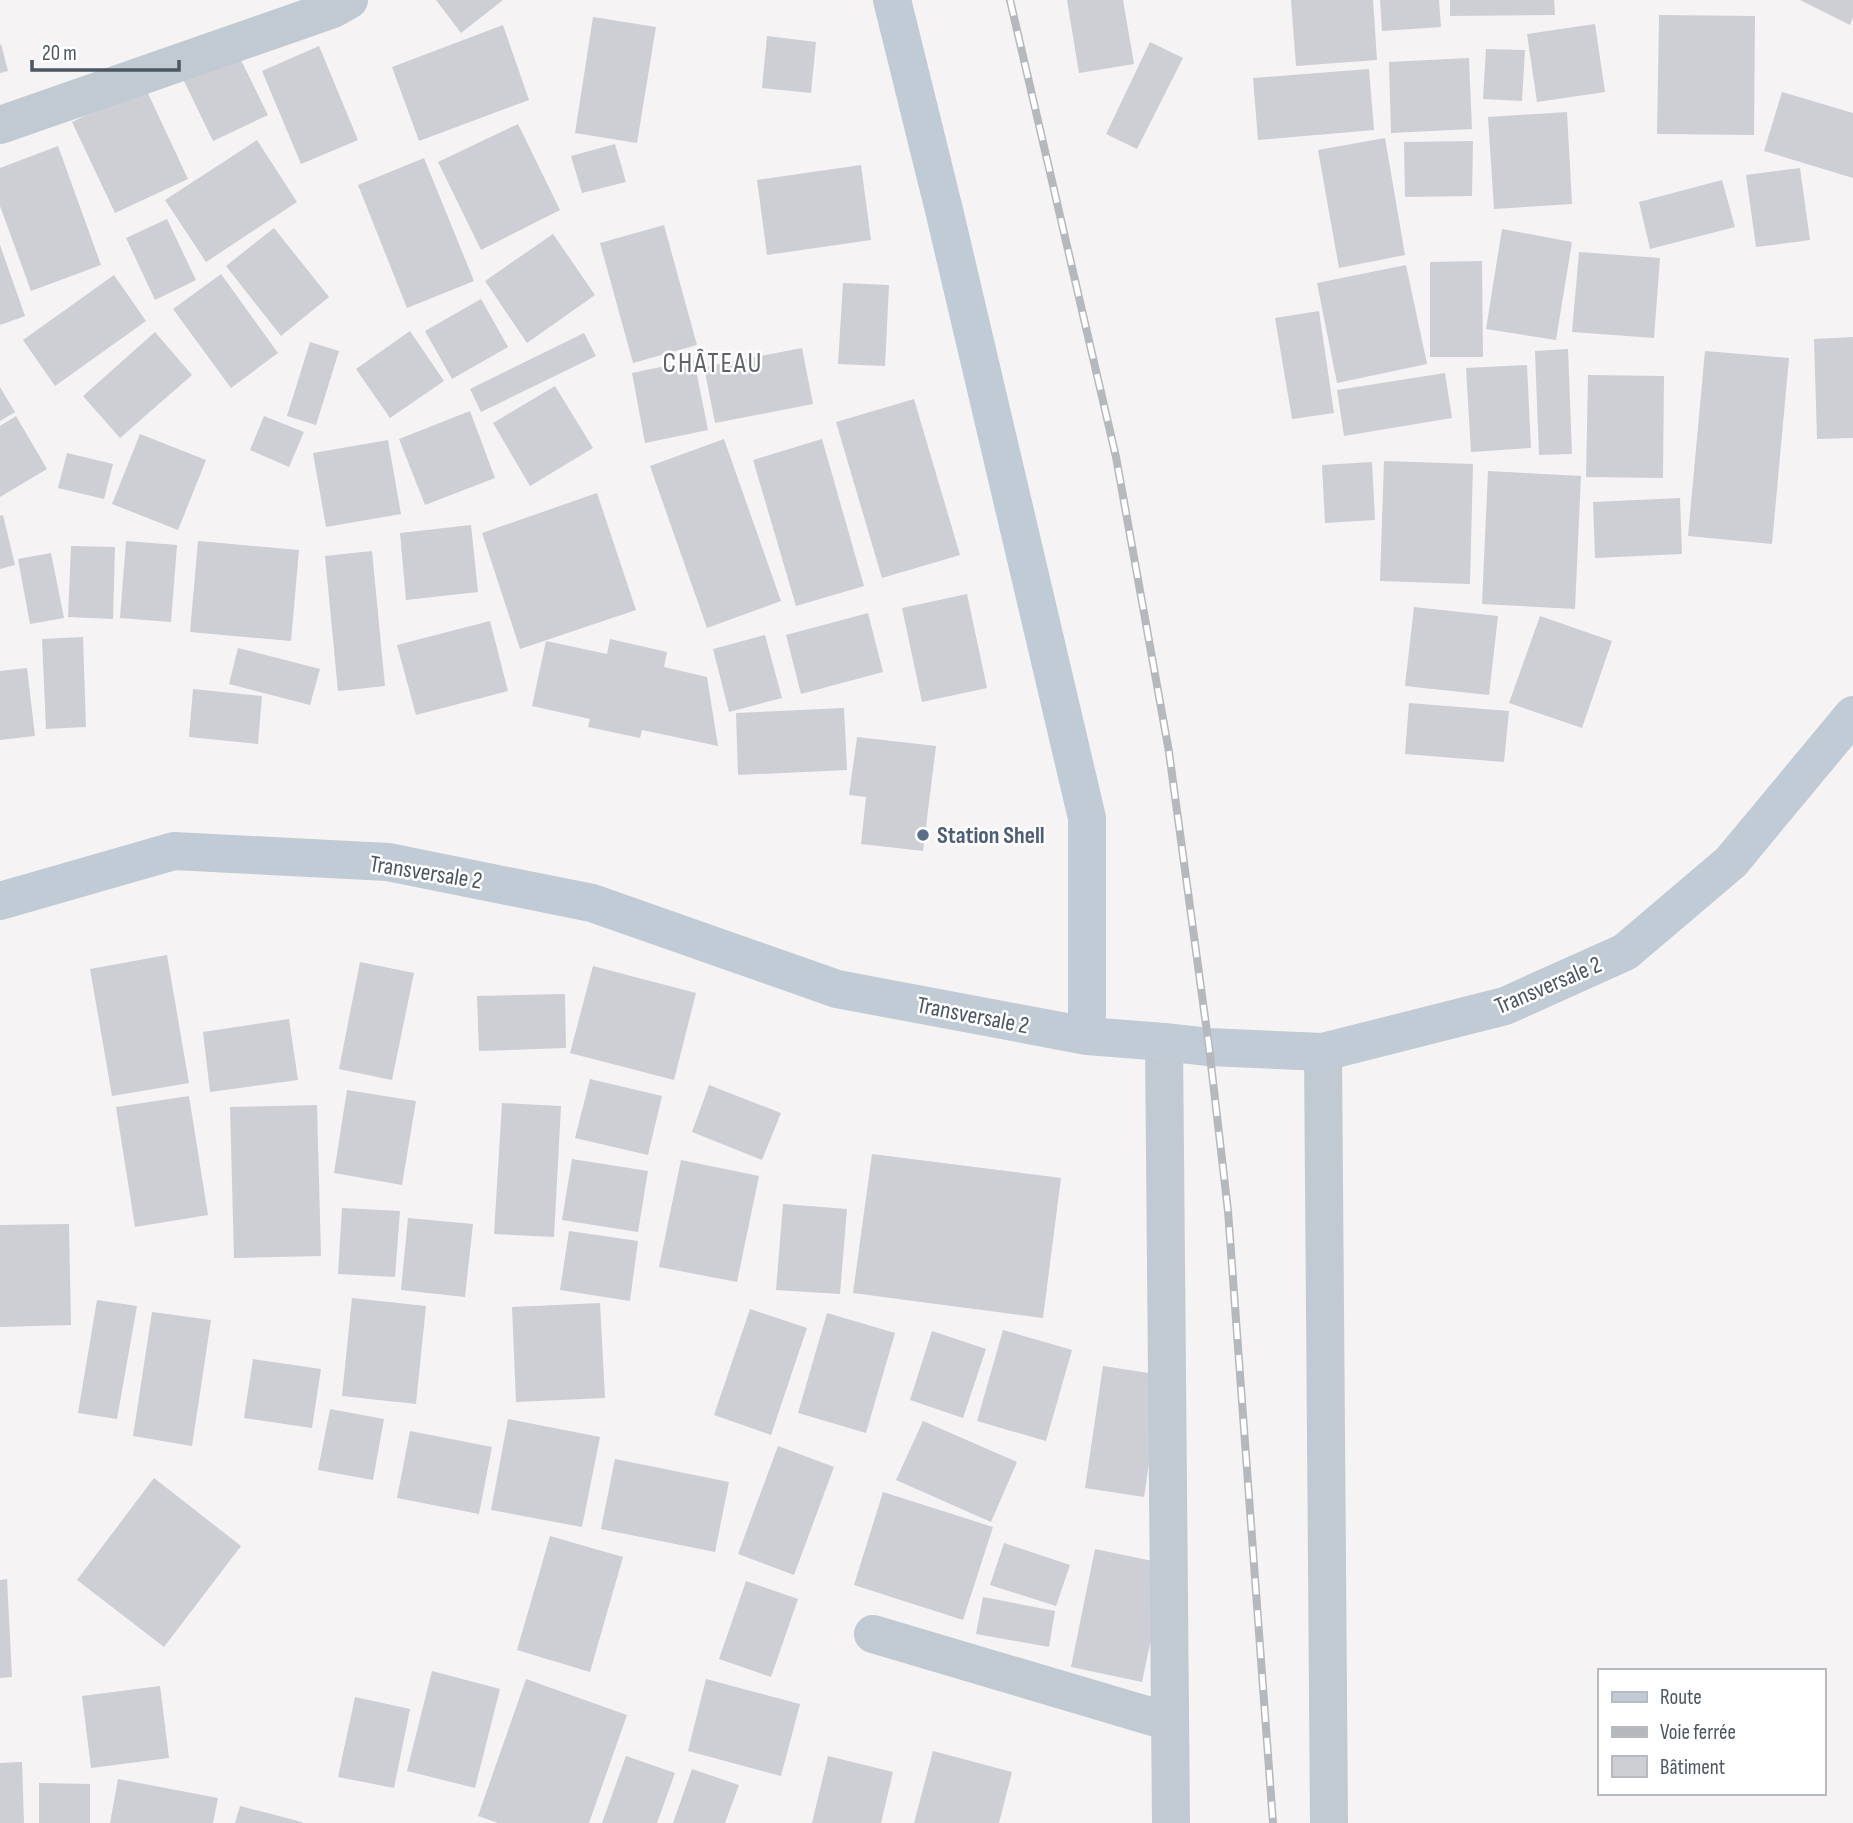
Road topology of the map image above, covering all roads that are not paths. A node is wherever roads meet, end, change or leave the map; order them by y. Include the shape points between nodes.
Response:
1 (349, 0) edge
2 (892, 0) edge
3 (0, 125) edge
4 (1853, 715) edge
5 (0, 901) edge
6 (1087, 1036) junction
7 (1164, 1042) junction
8 (1323, 1052) junction
9 (873, 1634) dead end
10 (1170, 1722) junction
11 (1171, 1823) edge
12 (1329, 1823) edge

1 - 3 street
2 - 6 main road via 1087,818
4 - 8 main road, Transversale 2 via 1731,862 1625,952 1505,1006
5 - 6 main road, Transversale 2 via 174,851 388,862 592,903 837,989
6 - 7 main road, Transversale 2
7 - 8 main road, Transversale 2
7 - 10 street
8 - 12 street
9 - 10 street
10 - 11 street

